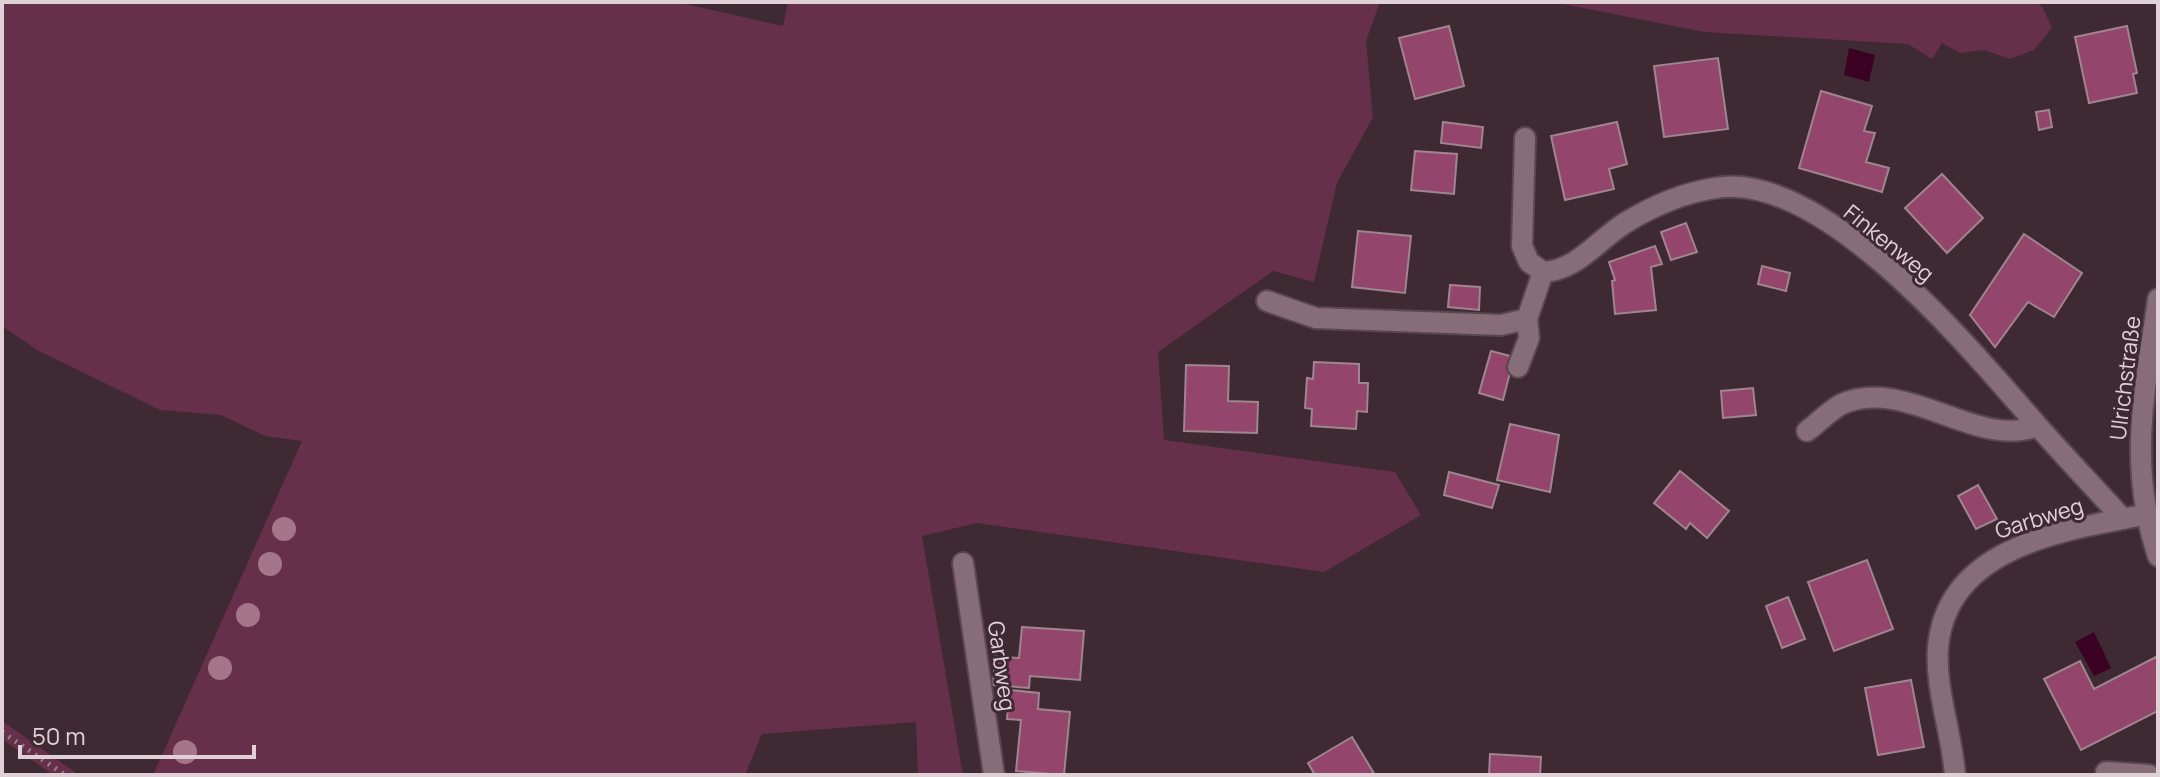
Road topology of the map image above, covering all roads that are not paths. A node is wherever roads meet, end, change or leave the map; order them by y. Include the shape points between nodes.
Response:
1 (1525, 138) dead end
2 (1543, 272) junction
3 (2158, 299) edge
4 (1267, 301) dead end
5 (1527, 319) junction
6 (1518, 367) dead end
7 (2037, 426) junction
8 (1807, 431) dead end
9 (2144, 515) junction
10 (2123, 519) junction
11 (2158, 556) edge
12 (963, 563) dead end
13 (2106, 772) dead end
14 (994, 775) edge
15 (1955, 775) edge
16 (2149, 775) edge

1 - 2 street via 1522,246 1529,262
2 - 5 street
2 - 7 street, Finkenweg via 1579,259 1624,224 1664,202 1716,187 1754,189 1801,207 1861,245 1995,375
3 - 9 street, Ulrichstraße via 2139,437
4 - 5 street via 1316,318 1501,325
5 - 6 street via 1529,338
7 - 8 street via 2007,432 1902,401 1866,399 1841,405
7 - 10 street, Finkenweg
9 - 10 street, Garbweg
9 - 11 street, Ulrichstraße
10 - 15 street, Garbweg via 1995,556 1972,573 1953,598 1938,650
12 - 14 street, Garbweg
13 - 16 street

